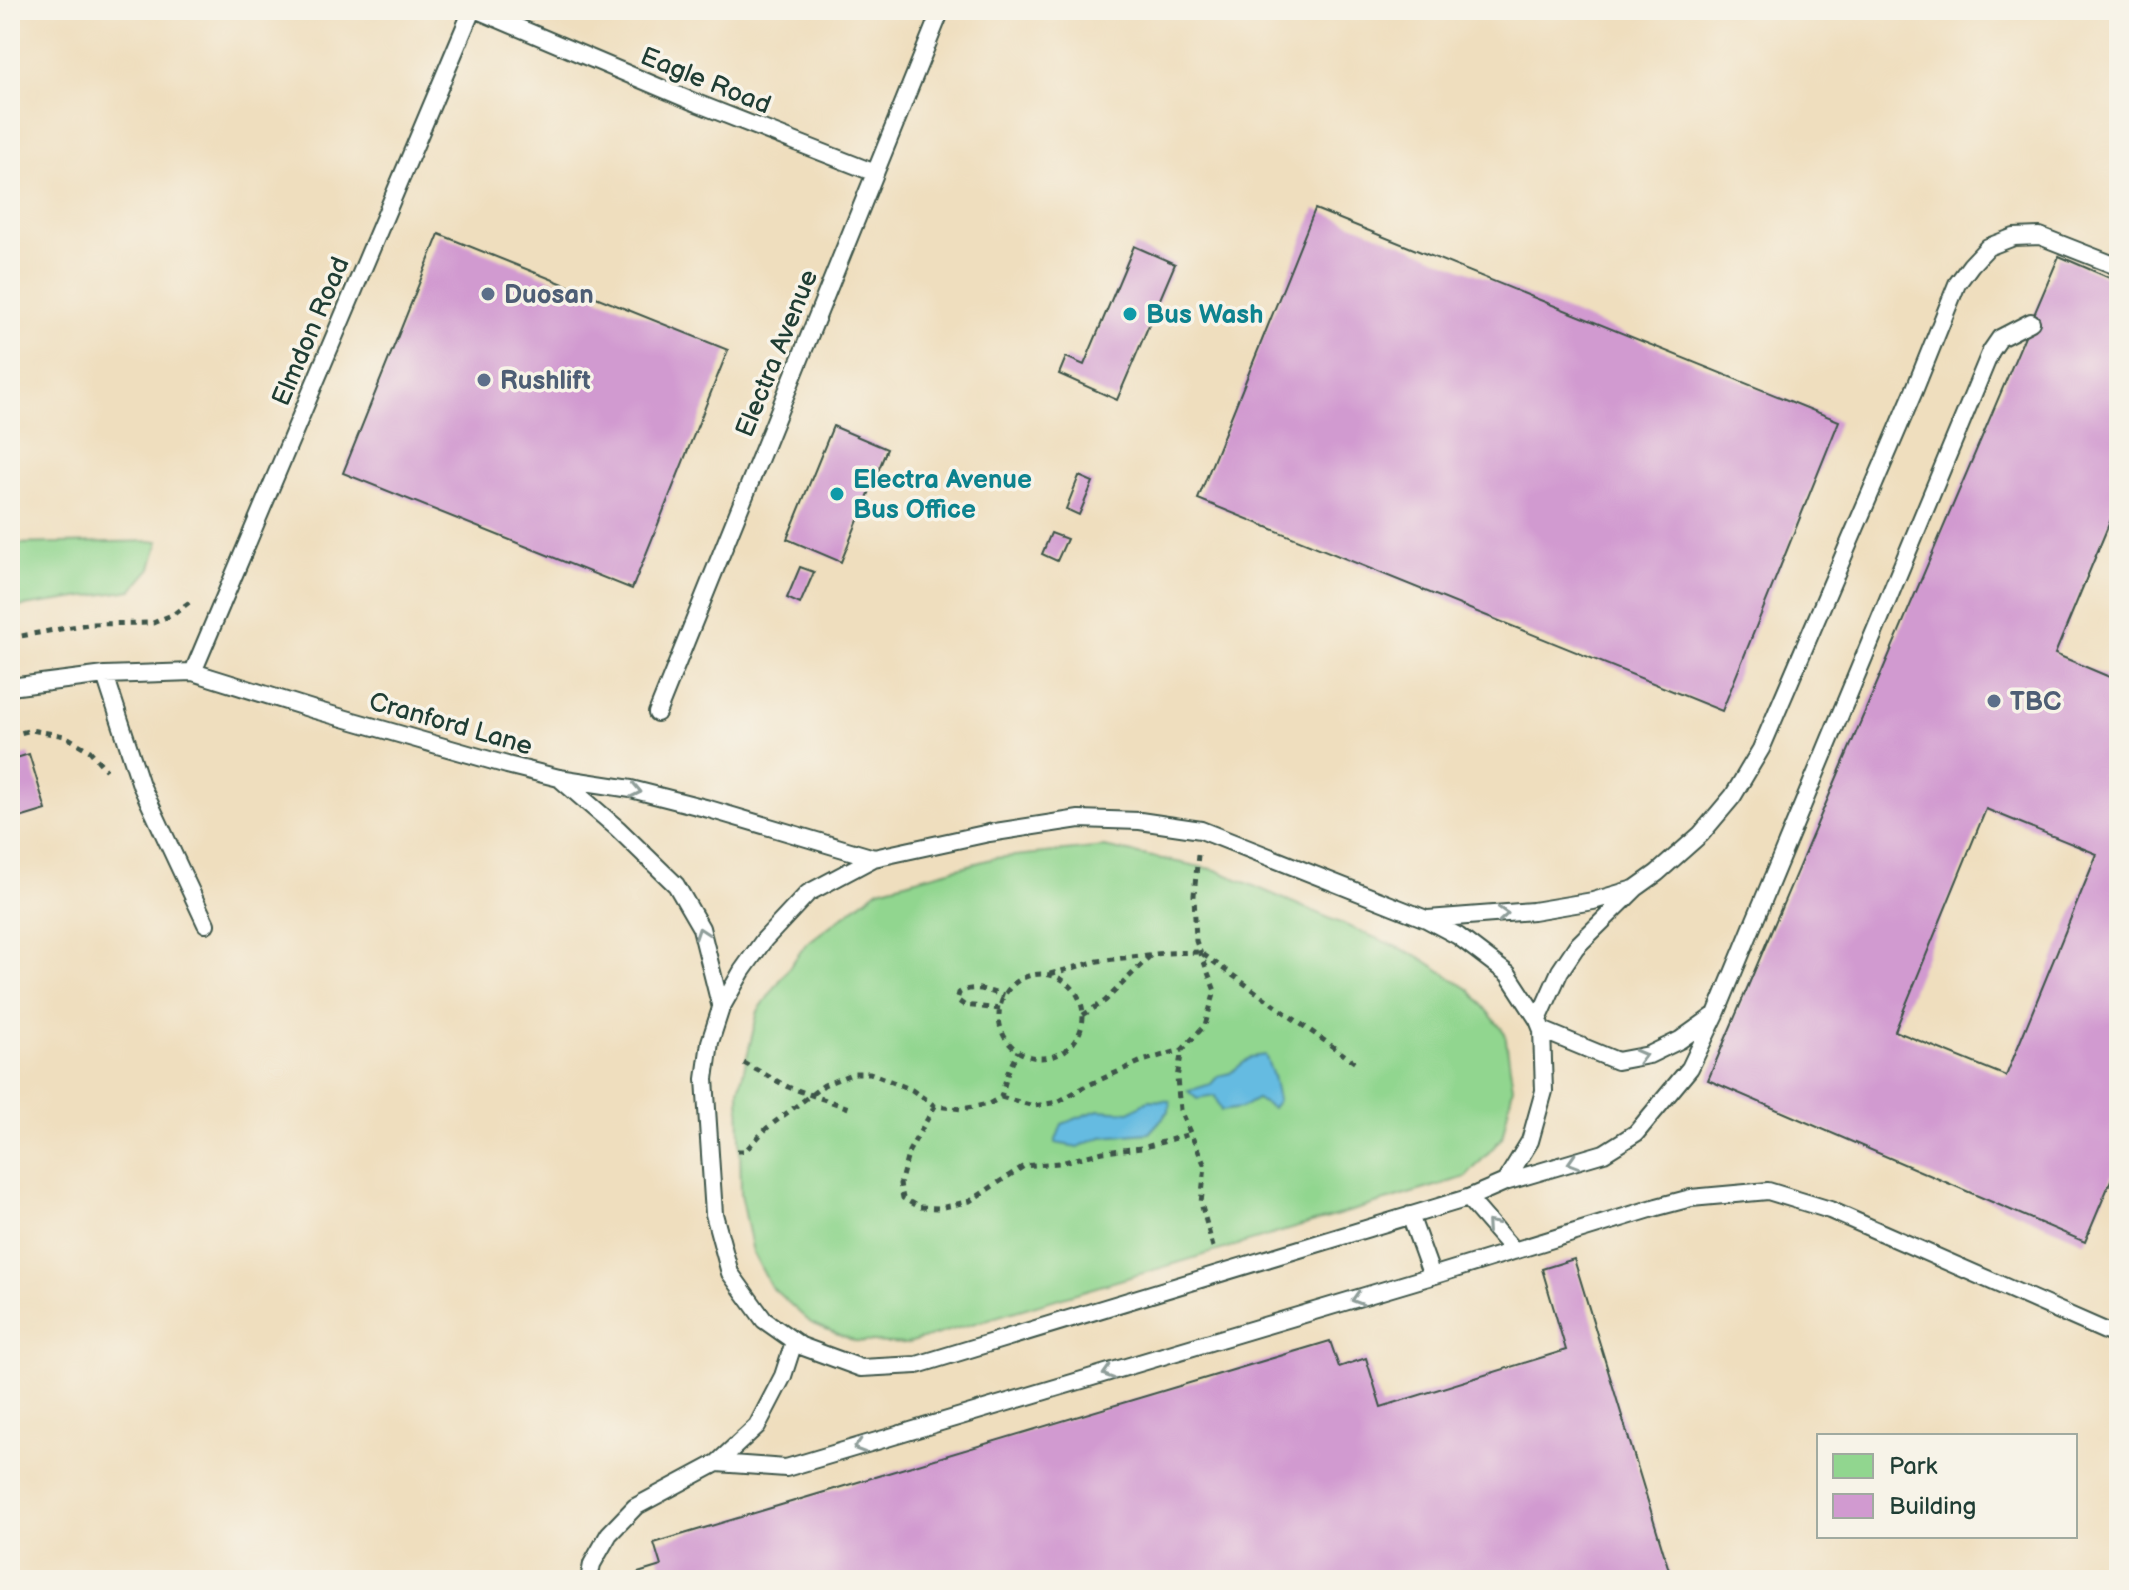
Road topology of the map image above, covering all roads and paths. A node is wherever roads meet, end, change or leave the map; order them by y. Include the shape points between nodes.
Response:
1 (474, 10) edge
2 (941, 10) edge
3 (875, 173) junction
4 (2119, 267) edge
5 (2031, 322) dead end
6 (174, 614) dead end
7 (10, 638) edge
8 (193, 672) junction
9 (105, 675) junction
10 (11, 687) edge
11 (657, 713) dead end
12 (10, 736) edge
13 (559, 778) junction
14 (141, 785) junction
15 (1201, 830) junction
16 (874, 858) junction
17 (1636, 888) junction
18 (1426, 919) junction
19 (206, 924) dead end
20 (1200, 952) junction
21 (1151, 955) junction
22 (1050, 974) junction
23 (1004, 996) junction
24 (721, 1008) junction
25 (1000, 1009) junction
26 (1716, 1014) junction
27 (1083, 1015) junction
28 (1540, 1025) junction
29 (1182, 1050) junction
30 (1018, 1051) junction
31 (744, 1063) dead end
32 (1357, 1064) dead end
33 (812, 1094) junction
34 (1001, 1097) junction
35 (935, 1106) junction
36 (849, 1108) dead end
37 (1190, 1134) junction
38 (710, 1152) junction
39 (1505, 1182) junction
40 (1468, 1198) junction
41 (1410, 1215) junction
42 (1514, 1251) junction
43 (1219, 1272) junction
44 (1432, 1276) junction
45 (2119, 1337) edge
46 (794, 1342) junction
47 (717, 1463) junction
48 (589, 1580) edge

1 - 3 lane, Eagle Road
1 - 8 lane, Elmdon Road
2 - 3 lane, Electra Avenue
3 - 11 lane, Electra Avenue
4 - 17 lane via 2040,236 2014,237 1988,247 1971,265 1957,284 1761,749 1733,796 1701,834
5 - 26 lane via 2000,338 1991,351
6 - 7 path via 153,623 88,624
8 - 9 lane, Cranford Lane
8 - 13 lane, Cranford Lane
9 - 10 lane, Cranford Lane
9 - 14 lane
12 - 14 path via 31,730 65,736 90,751 119,792
13 -> 16 lane, Cranford Lane via 696,805
24 -> 13 lane via 701,928 676,885
14 - 19 lane
15 - 16 lane via 1079,819
15 - 18 lane
15 - 20 path via 1194,895
16 - 24 lane via 808,893 764,940
18 -> 17 lane via 1533,911
17 - 28 lane via 1576,947 1560,971
18 - 28 lane via 1508,974
20 - 21 path
20 - 29 path via 1215,991 1205,1025
20 - 32 path
21 - 22 path
21 - 27 path via 1105,1001
22 - 23 path via 1023,978
22 - 27 path via 1073,989
23 - 25 path
23 - 25 path via 967,988 957,1000
24 - 38 lane via 705,1079
25 - 30 path via 1004,1036
28 -> 26 lane via 1617,1061 1649,1055
26 -> 39 lane via 1690,1068 1636,1133 1604,1153
27 - 30 path via 1081,1029 1064,1051 1037,1057
28 - 39 lane via 1544,1091 1530,1141
29 - 34 path via 1142,1061 1058,1102 1034,1106
29 - 37 path via 1177,1078 1180,1110
30 - 34 path
31 - 33 path
33 - 35 path via 854,1073 870,1073
33 - 36 path
33 - 38 path via 745,1151
34 - 35 path via 962,1109
35 - 37 path via 909,1151 900,1184 903,1198 918,1207 970,1201 1024,1166 1142,1148
37 - 43 path via 1205,1166 1201,1203
38 - 46 lane via 714,1214 730,1273 764,1320
39 - 40 lane
40 - 41 lane
42 -> 40 lane
41 - 43 lane
41 - 44 lane
42 - 44 lane
42 - 45 lane via 1691,1198 1768,1191 1830,1210
43 - 46 lane via 917,1365 861,1368
44 -> 47 lane via 786,1468
46 - 47 lane via 757,1426
47 - 48 lane via 635,1507 609,1534

